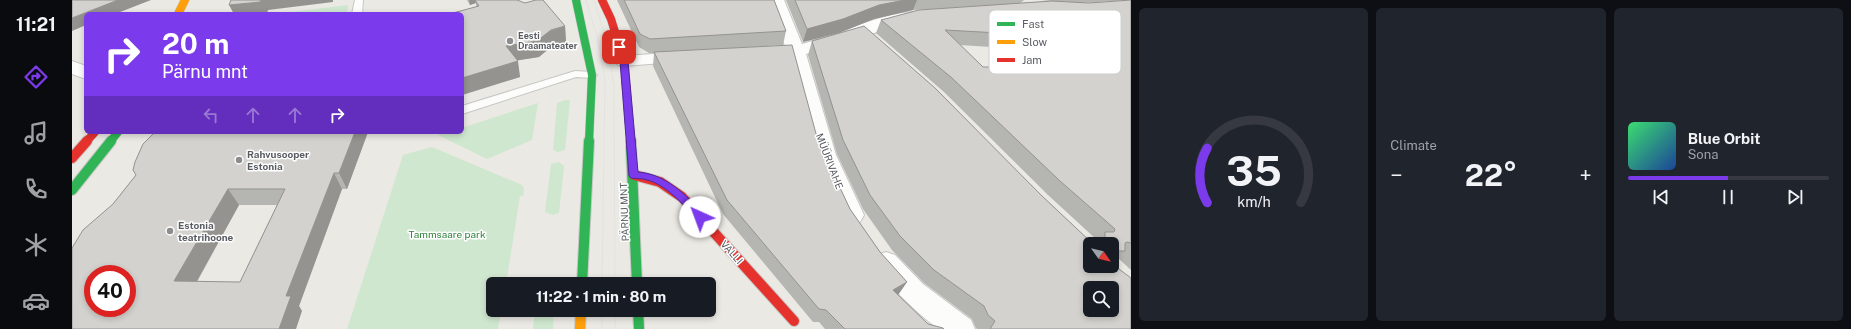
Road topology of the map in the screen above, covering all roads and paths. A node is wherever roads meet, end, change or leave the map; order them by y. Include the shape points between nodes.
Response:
1 (185, 0) edge
2 (359, 0) edge
3 (576, 0) edge
4 (602, 0) edge
5 (778, 4) edge
6 (179, 12) edge
7 (358, 12) edge
8 (929, 15) edge
9 (862, 31) junction
10 (880, 48) edge
11 (796, 51) junction
12 (750, 54) edge
13 (696, 56) edge
14 (624, 61) junction
15 (72, 67) edge
16 (84, 72) edge
17 (592, 75) junction
18 (464, 109) edge
19 (93, 134) edge
20 (116, 134) edge
21 (72, 158) edge
22 (634, 176) junction
23 (72, 190) edge
24 (582, 277) edge
25 (637, 277) edge
26 (580, 317) edge
27 (638, 317) edge
28 (798, 325) edge
29 (580, 329) edge
30 (639, 329) edge
31 (962, 329) edge

1 - 6 main road
2 - 7 lane
3 - 17 main road
4 - 14 main road, PÄRNU MNT via 611,19
5 - 11 street, MÜÜRIVAHE
8 - 9 street via 880,24
9 - 10 street
9 - 11 street
11 - 12 street
11 - 31 street, MÜÜRIVAHE via 825,155 852,215 882,258 914,292
13 - 14 street
14 - 22 main road, PÄRNU MNT
15 - 16 street
17 - 18 lane via 576,74
17 - 24 main road
19 - 21 main road
20 - 23 main road
22 - 25 main road, PÄRNU MNT
22 - 28 main road, VALLI via 648,176 664,183 682,197
26 - 29 main road
27 - 30 main road

